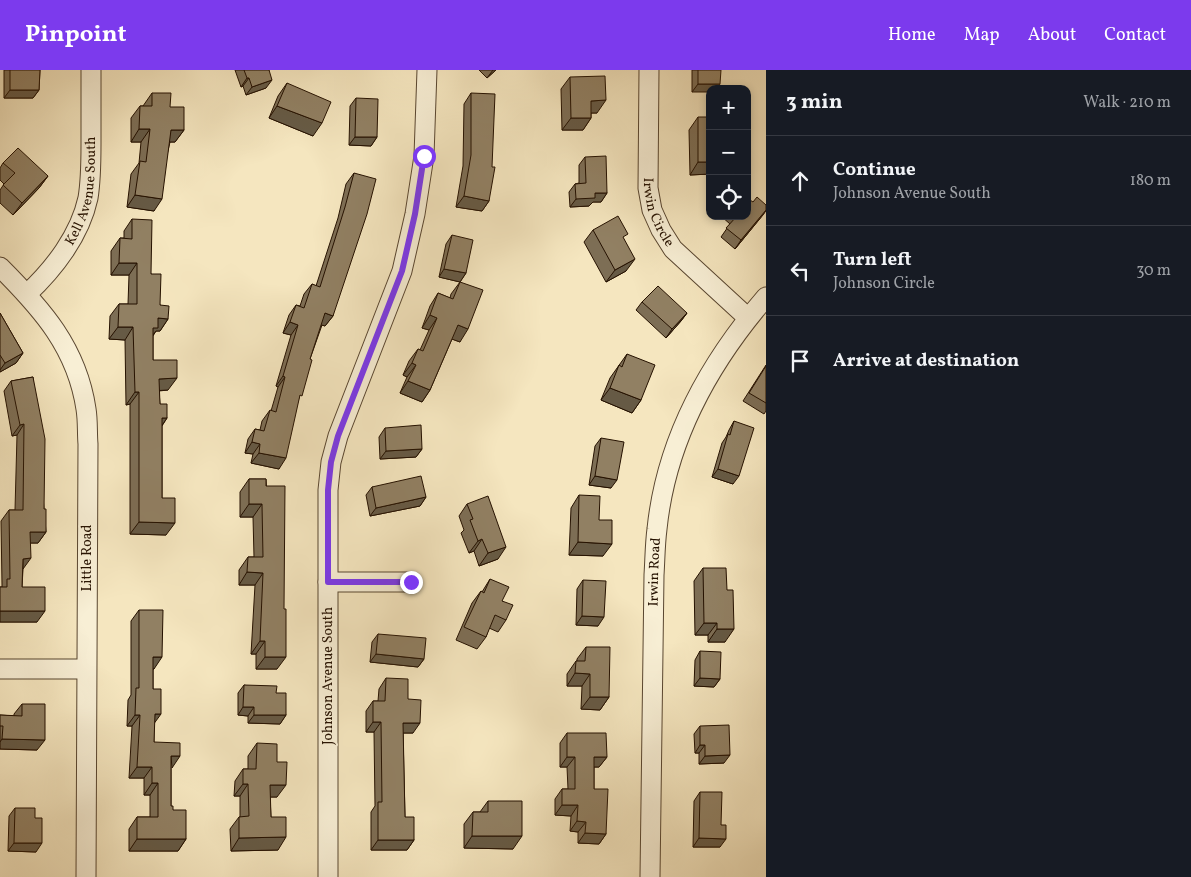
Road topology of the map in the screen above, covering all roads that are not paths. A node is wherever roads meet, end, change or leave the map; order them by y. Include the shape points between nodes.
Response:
1 (91, 70) edge
2 (427, 70) edge
3 (649, 70) edge
4 (0, 267) edge
5 (27, 294) junction
6 (766, 297) edge
7 (748, 318) junction
8 (328, 582) junction
9 (411, 582) dead end
10 (0, 669) edge
11 (86, 669) junction
12 (86, 877) edge
13 (328, 877) edge
14 (650, 877) edge

1 - 5 street, Kell Avenue South via 88,198 78,227 62,255
2 - 8 street, Johnson Avenue South via 424,156 402,271 331,462
3 - 7 street, Irwin Circle via 648,188 652,210 673,248
4 - 5 street, Little Road
5 - 11 street, Little Road via 66,347 79,378 86,410
6 - 7 street, Irwin Road
7 - 14 street, Irwin Road via 720,356 678,438 657,528
8 - 9 street
8 - 13 street, Johnson Avenue South
10 - 11 street
11 - 12 street, Little Road

